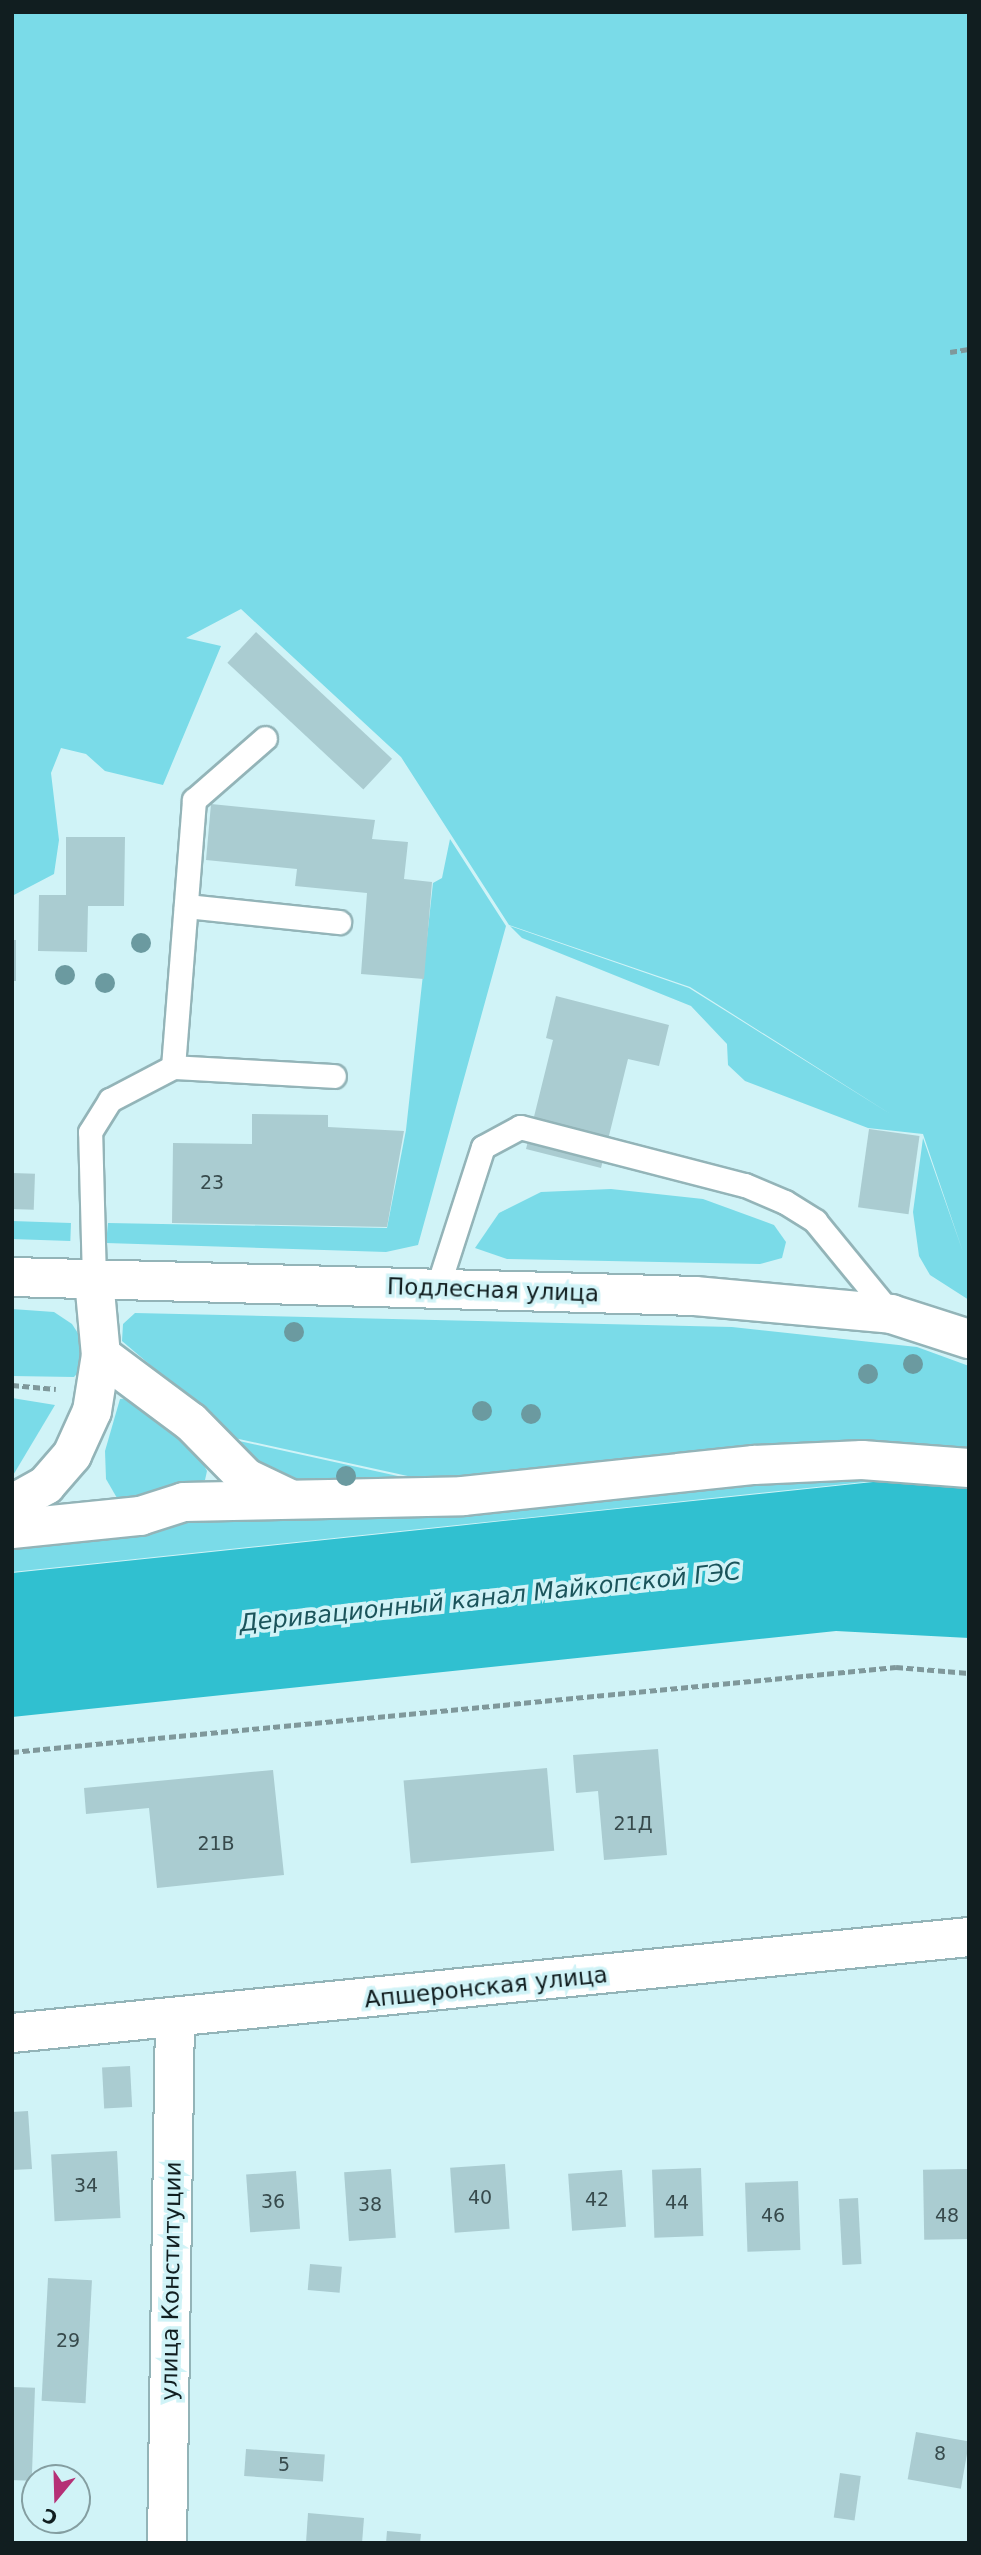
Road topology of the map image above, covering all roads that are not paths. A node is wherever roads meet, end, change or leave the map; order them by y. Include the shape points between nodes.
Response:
1 (265, 738) dead end
2 (186, 906) junction
3 (339, 922) dead end
4 (173, 1067) junction
5 (334, 1076) dead end
6 (12, 1277) edge
7 (94, 1280) junction
8 (437, 1289) junction
9 (891, 1314) junction
10 (969, 1339) edge
11 (101, 1355) junction
12 (969, 1468) edge
13 (12, 1504) edge
14 (300, 1504) junction
15 (12, 1529) edge
16 (966, 1948) edge
17 (175, 2018) junction
18 (12, 2033) edge
19 (167, 2543) edge

1 - 2 lane via 194,800
2 - 3 lane
2 - 4 lane
4 - 5 lane
4 - 7 lane via 110,1100 90,1132
6 - 7 street, Подлесная улица
7 - 8 street, Подлесная улица
7 - 11 street
8 - 9 street, Подлесная улица via 695,1296
8 - 9 lane via 483,1147 520,1127 745,1185 785,1202 815,1221
9 - 10 street, Подлесная улица
11 - 13 street via 92,1410 72,1455 46,1485
11 - 14 street via 191,1422 246,1478
12 - 14 street via 862,1460 754,1465 463,1496
14 - 15 street via 184,1502 140,1516
16 - 17 street, Апшеронская улица
17 - 18 street, Апшеронская улица
17 - 19 street, улица Конституции

